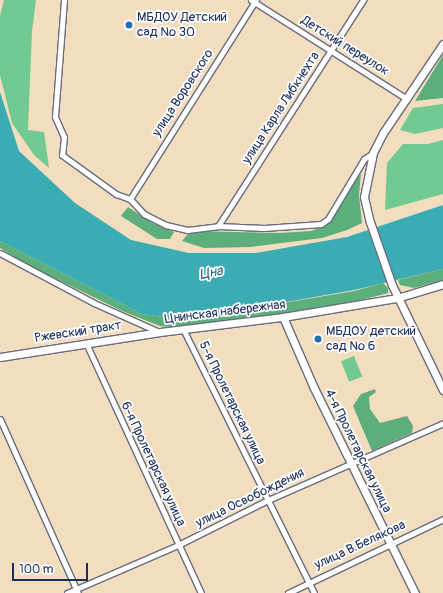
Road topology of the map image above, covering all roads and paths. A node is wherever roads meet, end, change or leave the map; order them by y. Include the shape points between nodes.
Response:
1 (64, 0) edge
2 (363, 0) edge
3 (254, 1) edge
4 (443, 44) edge
5 (332, 50) junction
6 (407, 99) junction
7 (373, 153) junction
8 (130, 199) junction
9 (218, 226) junction
10 (0, 252) edge
11 (443, 284) edge
12 (397, 298) junction
13 (283, 318) junction
14 (184, 331) junction
15 (160, 332) junction
16 (86, 343) junction
17 (0, 357) edge
18 (443, 390) edge
19 (0, 419) edge
20 (443, 423) edge
21 (351, 463) junction
22 (268, 500) junction
23 (443, 520) edge
24 (390, 543) junction
25 (178, 545) junction
26 (308, 582) junction
27 (77, 591) edge
28 (67, 593) edge
29 (201, 593) edge
30 (288, 593) edge
31 (314, 593) edge
32 (415, 593) edge

1 - 8 street via 55,117 64,137 62,155 116,194
2 - 5 street, улица Карла Либкнехта
3 - 5 street, Детский переулок
3 - 8 street, улица Воровского
4 - 6 street
5 - 6 street, Детский переулок
5 - 9 street, улица Карла Либкнехта
6 - 7 street
7 - 9 street via 364,159 328,219 321,224 264,228
7 - 12 street via 364,197 370,222
8 - 9 street via 144,214 166,225 187,230
10 - 15 street, Цнинская набережная via 94,303
11 - 12 street, Цнинская набережная
12 - 13 street, Цнинская набережная
12 - 18 street
13 - 14 street, Цнинская набережная
13 - 21 street, 4-я Пролетарская улица
14 - 15 street, Цнинская набережная
14 - 22 street, 5-я Пролетарская улица
15 - 16 street, Ржевский тракт
16 - 17 street, Ржевский тракт
16 - 25 street, 6-я Пролетарская улица
19 - 27 street
20 - 21 street, улица Освобождения
21 - 22 street, улица Освобождения
21 - 24 street, 4-я Пролетарская улица
22 - 25 street, улица Освобождения
22 - 26 street, 5-я Пролетарская улица
23 - 24 street, улица В.Белякова
24 - 26 street, улица В.Белякова
24 - 32 street, 4-я Пролетарская улица
25 - 27 street, улица Освобождения
25 - 29 street, 6-я Пролетарская улица
26 - 30 street, улица В.Белякова
26 - 31 street, 5-я Пролетарская улица
27 - 28 street, улица Освобождения

